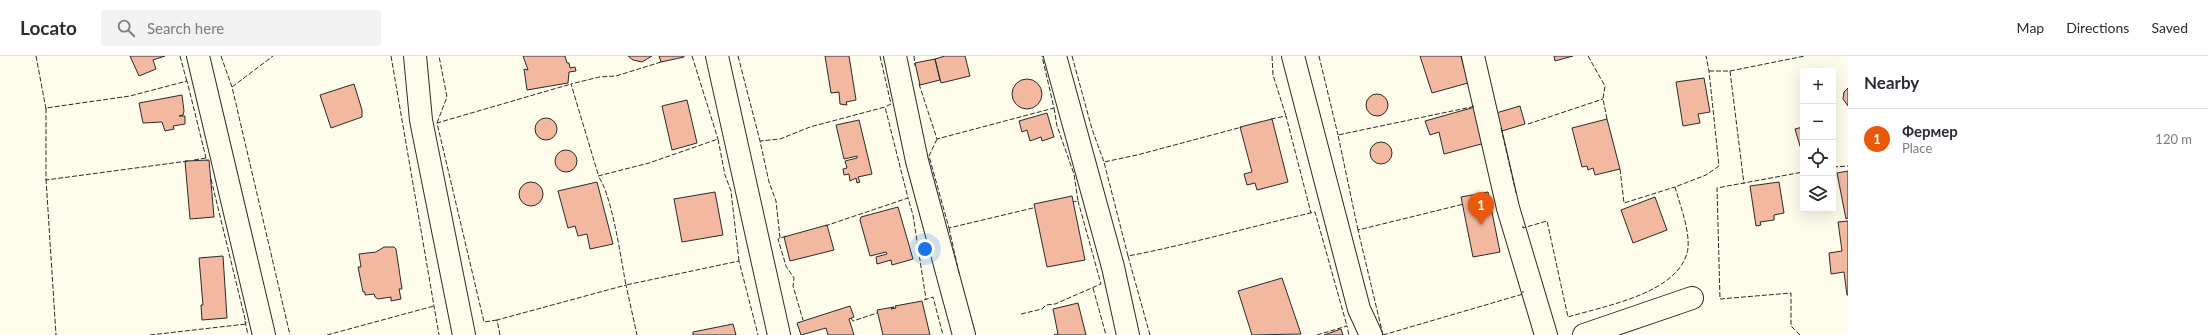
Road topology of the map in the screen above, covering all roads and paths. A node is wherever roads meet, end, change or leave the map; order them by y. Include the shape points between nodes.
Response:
1 (198, 56) edge
2 (415, 56) edge
3 (717, 56) edge
4 (895, 56) edge
5 (1055, 56) edge
6 (1293, 56) edge
7 (1473, 56) edge
8 (1692, 298) dead end
9 (264, 335) edge
10 (464, 335) edge
11 (779, 335) edge
12 (964, 335) edge
13 (1128, 335) edge
14 (1371, 335) edge
15 (1546, 335) edge
16 (1584, 335) edge

1 - 9 street
2 - 10 street via 421,120
3 - 11 street
4 - 12 street via 917,161
5 - 13 street via 1113,267
6 - 14 street via 1359,309
7 - 15 street via 1508,208
8 - 16 street

